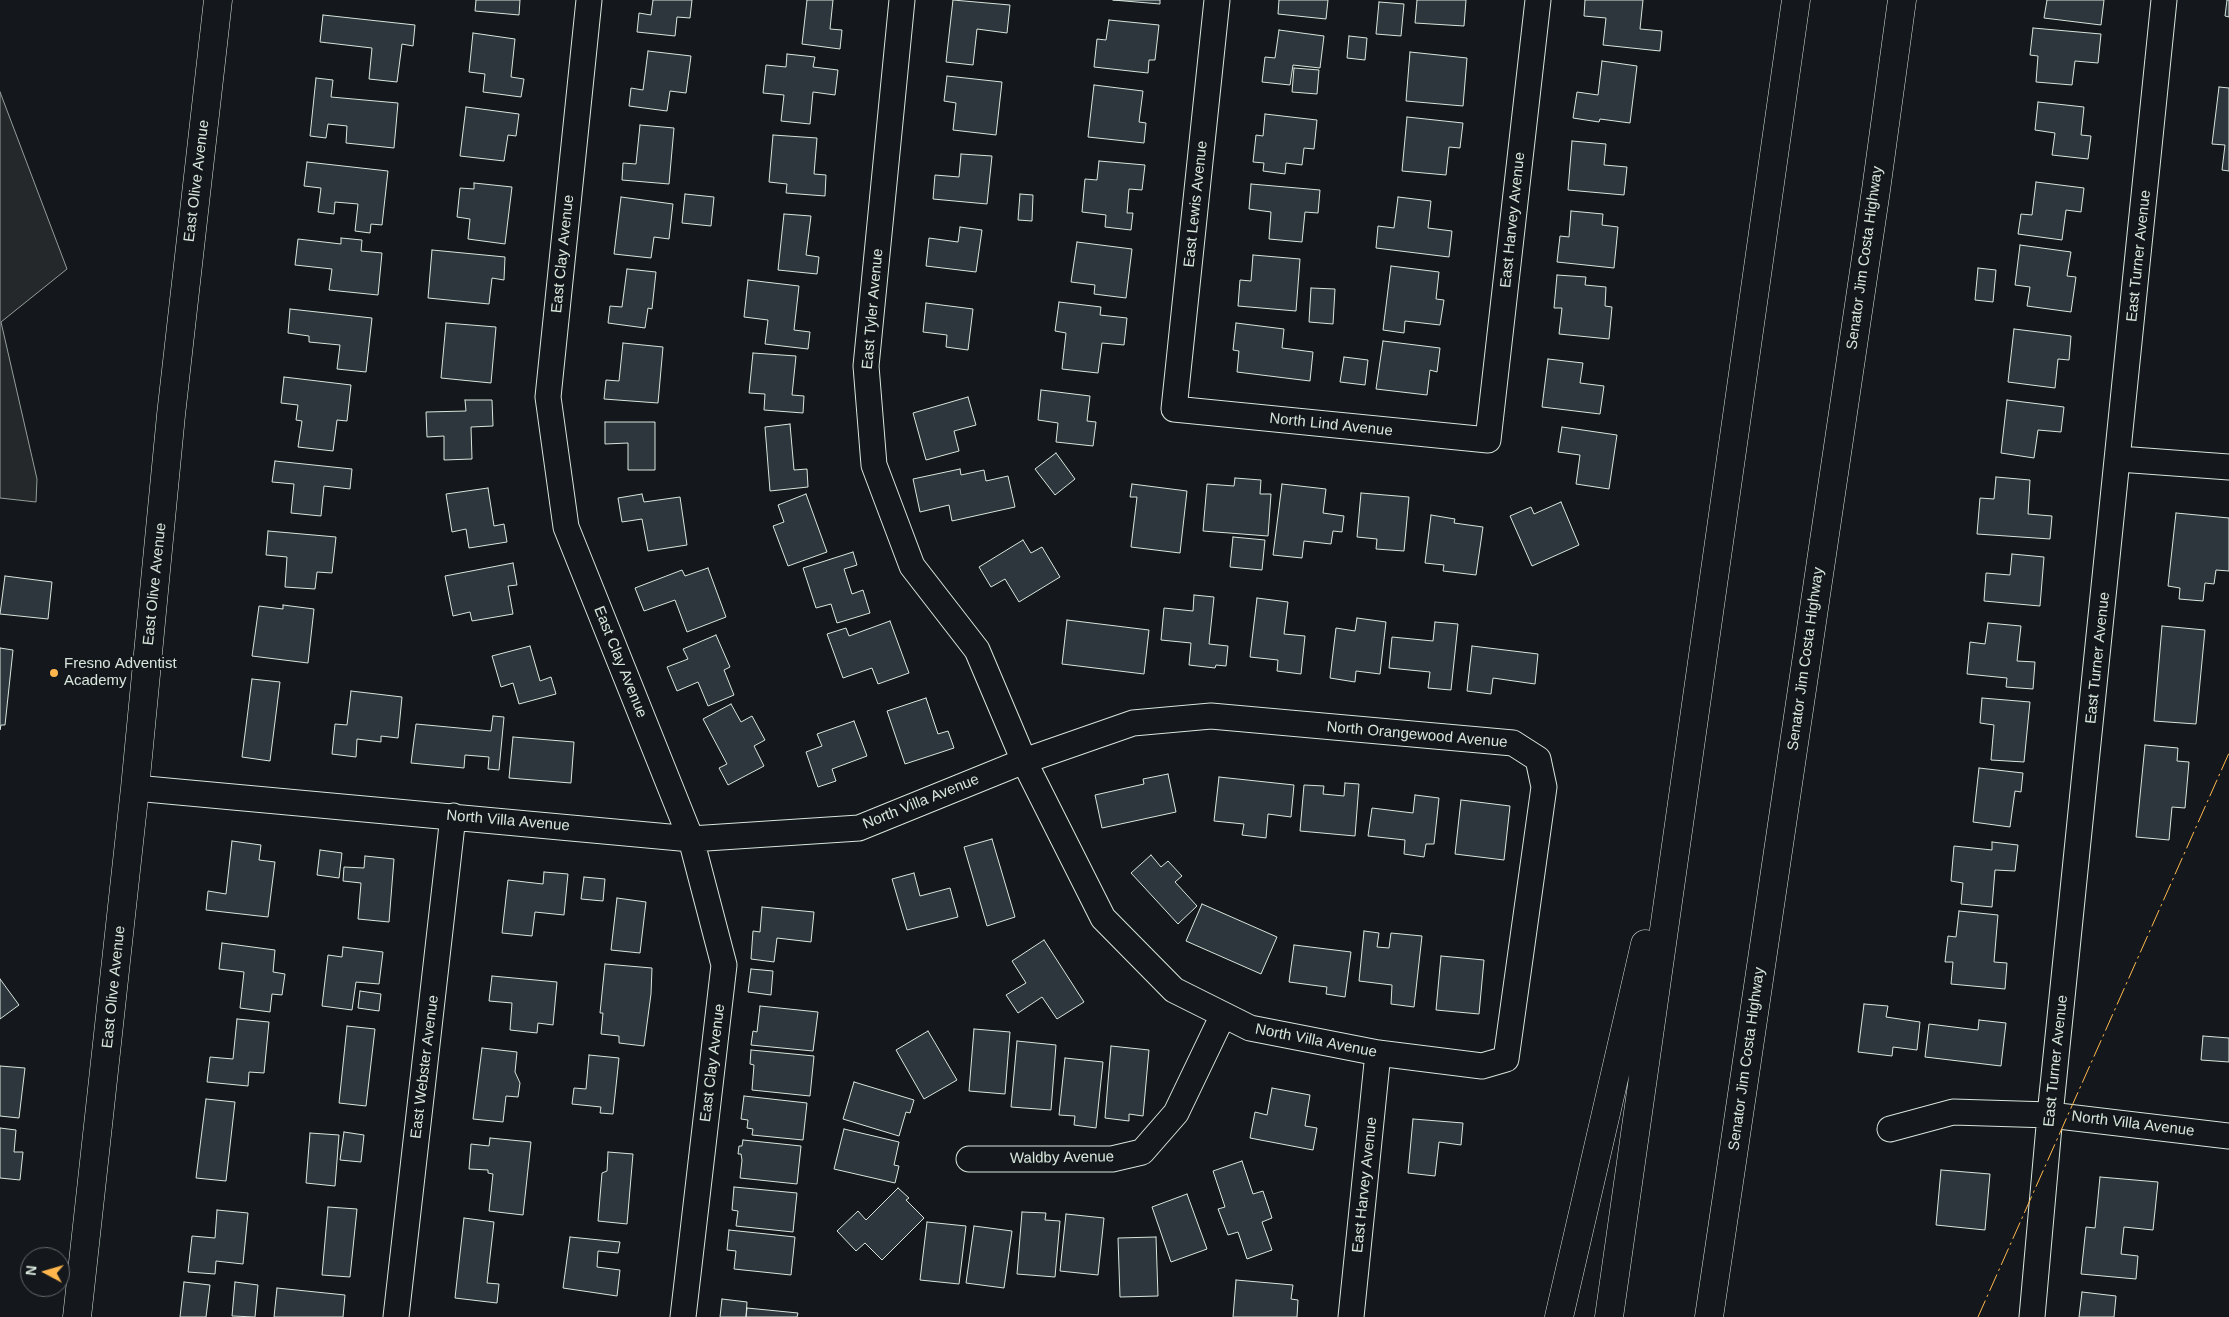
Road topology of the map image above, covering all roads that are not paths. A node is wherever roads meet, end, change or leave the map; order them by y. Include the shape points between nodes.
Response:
1 (218, 0) edge
2 (589, 0) edge
3 (902, 0) edge
4 (1217, 0) edge
5 (1538, 0) edge
6 (1796, 0) edge
7 (1902, 0) edge
8 (2164, 0) edge
9 (1174, 409) joint
10 (1488, 440) joint
11 (2119, 459) junction
12 (2229, 467) edge
13 (1024, 761) junction
14 (1687, 764) junction
15 (135, 788) junction
16 (454, 816) junction
17 (692, 838) junction
18 (1223, 1015) junction
19 (1378, 1053) junction
20 (1506, 1059) joint
21 (2050, 1114) junction
22 (1890, 1128) dead end
23 (2229, 1136) edge
24 (970, 1159) dead end
25 (77, 1317) edge
26 (396, 1317) edge
27 (683, 1317) edge
28 (1351, 1317) edge
29 (1559, 1317) edge
30 (1609, 1317) edge
31 (1709, 1317) edge
32 (2032, 1317) edge

1 - 15 main road, East Olive Avenue via 171,415
2 - 17 street, East Clay Avenue via 548,397 566,528
3 - 13 street, East Tyler Avenue via 866,366 874,465 912,566 977,650
4 - 9 street, East Lewis Avenue
5 - 10 street, East Harvey Avenue
6 - 14 main road
7 - 31 main road, Senator Jim Costa Highway
8 - 11 street, East Turner Avenue
9 - 10 street, North Lind Avenue
11 - 12 street
11 - 21 street, East Turner Avenue
13 - 17 street, North Villa Avenue via 859,828
13 - 18 street, North Villa Avenue via 1103,918 1174,990
13 - 20 street, North Orangewood Avenue via 1133,723 1211,716 1512,743 1538,759 1544,787
14 - 29 main road
14 - 30 main road
15 - 16 street, North Villa Avenue
15 - 25 main road, East Olive Avenue
16 - 17 street, North Villa Avenue
16 - 26 street, East Webster Avenue
17 - 27 street, East Clay Avenue via 724,965
18 - 19 street, North Villa Avenue via 1250,1028
18 - 24 street, Waldby Avenue via 1176,1113 1142,1152 1112,1159
19 - 20 street, North Villa Avenue via 1482,1066
19 - 28 street, East Harvey Avenue
21 - 22 street, North Villa Avenue via 1953,1112
21 - 23 street, North Villa Avenue
21 - 32 street, East Turner Avenue

